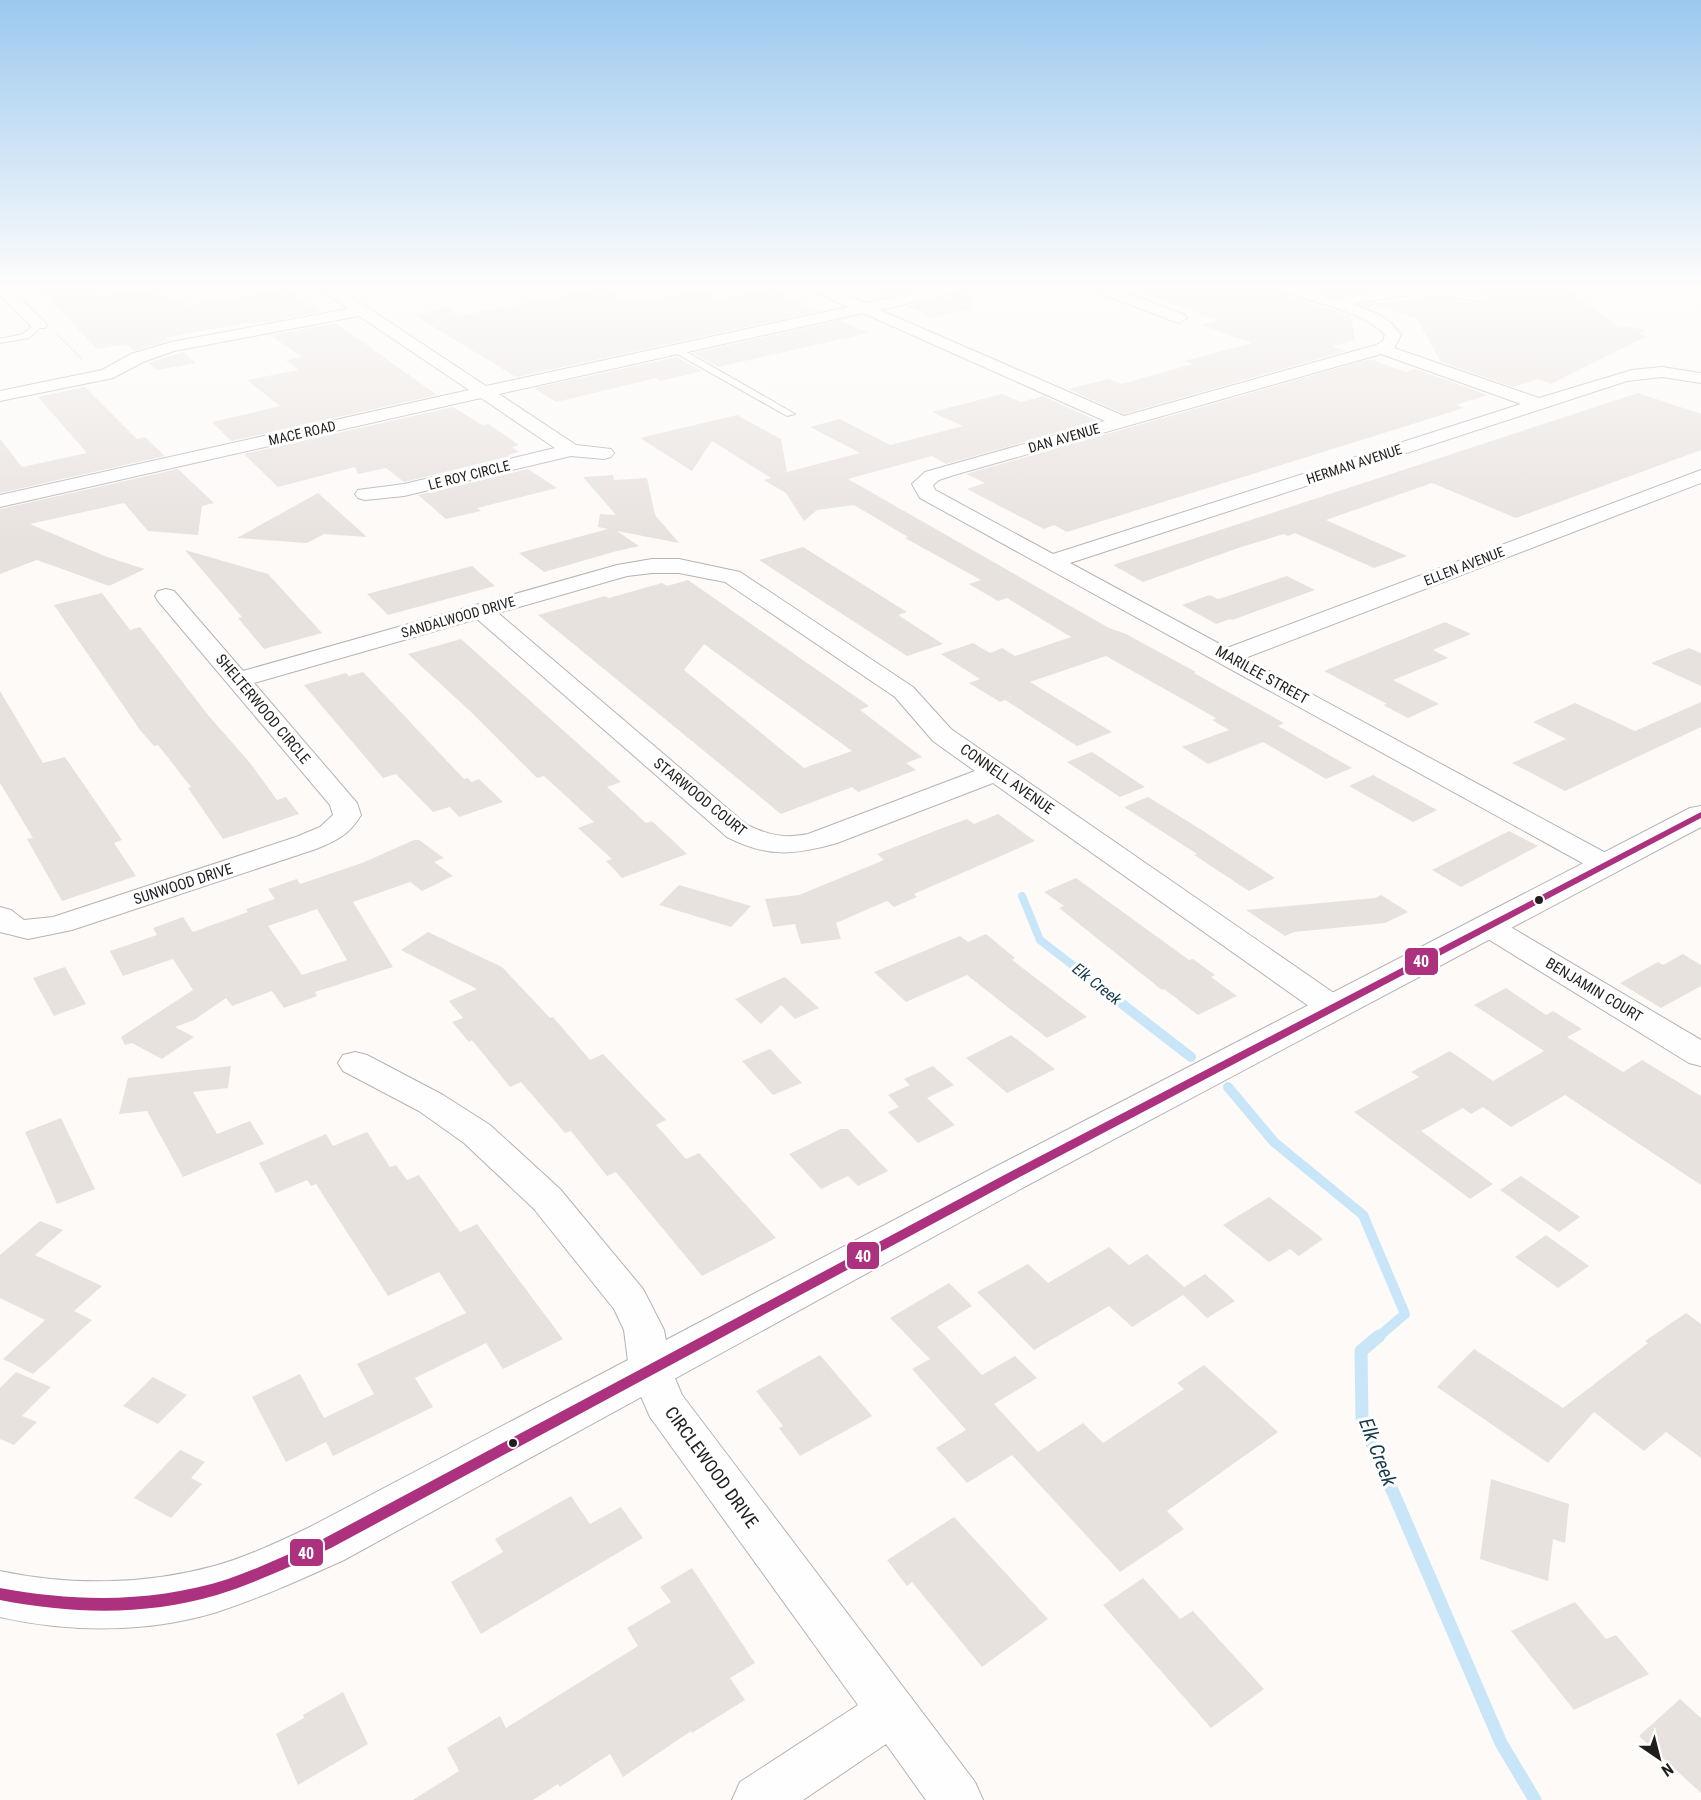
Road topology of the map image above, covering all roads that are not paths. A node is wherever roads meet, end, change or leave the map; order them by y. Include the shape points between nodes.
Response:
1 (110, 372) edge
2 (452, 372) edge
3 (574, 372) edge
4 (715, 372) edge
5 (1009, 372) edge
6 (1300, 372) edge
7 (1448, 372) edge
8 (1701, 378) edge
9 (482, 392) junction
10 (0, 396) edge
11 (1539, 404) junction
12 (790, 414) dead end
13 (1123, 422) junction
14 (572, 450) junction
15 (604, 453) dead end
16 (1701, 476) edge
17 (922, 484) joint
18 (365, 494) dead end
19 (0, 501) edge
20 (1051, 562) junction
21 (679, 567) joint
22 (166, 596) dead end
23 (480, 610) junction
24 (1228, 656) junction
25 (238, 680) junction
26 (996, 772) junction
27 (1701, 815) edge
28 (341, 826) joint
29 (1605, 864) junction
30 (10, 923) edge
31 (1486, 925) junction
32 (1332, 1007) junction
33 (1701, 1055) edge
34 (355, 1063) dead end
35 (650, 1369) junction
36 (0, 1594) edge
37 (891, 1712) junction
38 (758, 1800) edge
39 (957, 1800) edge

1 - 10 street
2 - 9 street
3 - 9 street, MACE ROAD
4 - 12 lane
5 - 13 street
6 - 13 street, DAN AVENUE
7 - 11 street
8 - 11 street, HERMAN AVENUE via 1636,373
9 - 14 street
9 - 19 street, MACE ROAD
11 - 20 street, HERMAN AVENUE
13 - 17 street, DAN AVENUE via 947,471
14 - 15 street
14 - 18 street, LE ROY CIRCLE via 404,490
16 - 24 street, ELLEN AVENUE
17 - 20 street, MARILEE STREET via 927,494 938,501
20 - 24 street, MARILEE STREET
21 - 23 street, SANDALWOOD DRIVE via 625,570
21 - 26 street, CONNELL AVENUE via 732,577 749,586 904,692 942,735
22 - 25 street, SHELTERWOOD CIRCLE
23 - 25 street, SANDALWOOD DRIVE
23 - 26 street, STARWOOD COURT via 737,831 757,842 800,845 828,837
24 - 29 street, MARILEE STREET
25 - 28 street, SHELTERWOOD CIRCLE via 343,803 347,814
26 - 32 street, CONNELL AVENUE
27 - 29 street
28 - 30 street, SUNWOOD DRIVE via 306,843 39,929
29 - 31 street
31 - 32 street
31 - 33 street, BENJAMIN COURT
32 - 35 street
34 - 35 street, CIRCLEWOOD DRIVE via 431,1103 477,1134 547,1199 629,1300 644,1330
35 - 36 street via 326,1544 213,1589 140,1603 81,1605 25,1601
35 - 37 street, CIRCLEWOOD DRIVE via 665,1405
37 - 38 street
37 - 39 street, CIRCLEWOOD DRIVE

